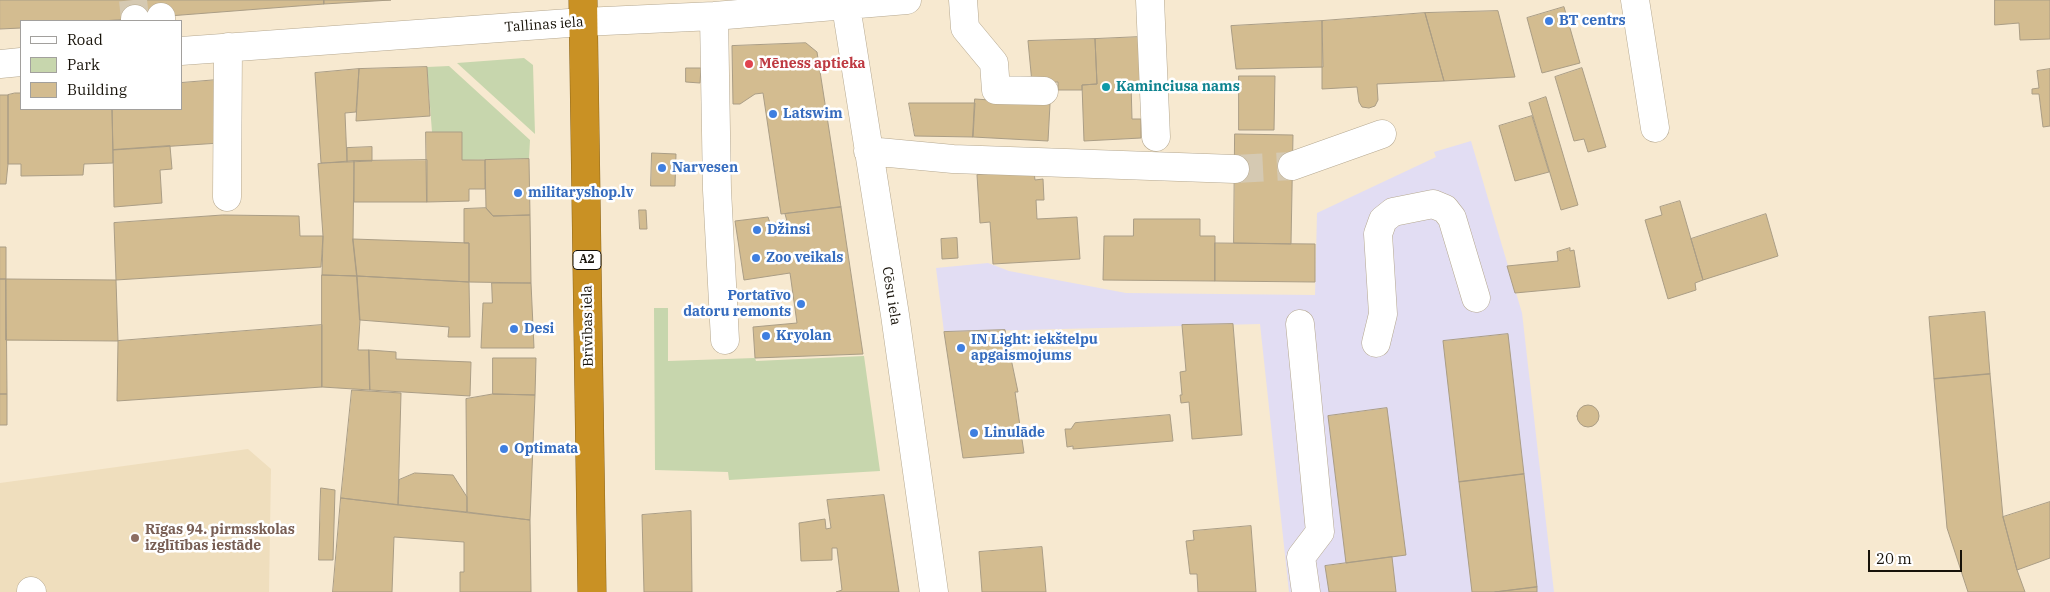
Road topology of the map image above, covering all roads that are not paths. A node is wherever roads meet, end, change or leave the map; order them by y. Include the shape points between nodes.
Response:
1 (907, 0) edge
2 (963, 0) edge
3 (1150, 0) edge
4 (1635, 0) edge
5 (846, 2) edge
6 (583, 11) edge
7 (714, 16) junction
8 (228, 47) junction
9 (182, 51) edge
10 (20, 62) edge
11 (0, 64) edge
12 (1044, 91) dead end
13 (1655, 128) dead end
14 (1382, 134) dead end
15 (1156, 137) dead end
16 (868, 151) junction
17 (1292, 166) tunnel mouth
18 (1235, 168) tunnel mouth
19 (227, 197) dead end
20 (1476, 298) dead end
21 (1300, 324) dead end
22 (725, 340) dead end
23 (1376, 343) dead end
24 (592, 592) edge
25 (934, 592) edge
26 (1306, 592) edge

1 - 5 street, Tallinas iela
2 - 12 street via 965,28 994,63 996,90
3 - 15 street
4 - 13 street
5 - 7 street, Tallinas iela
5 - 16 street, Cēsu iela
6 - 7 street, Tallinas iela
6 - 8 street, Tallinas iela
6 - 24 highway, Brīvības iela / A2
7 - 22 street via 717,190
8 - 9 street, Tallinas iela
8 - 19 street
10 - 11 street
14 - 17 street
16 - 18 street via 953,159
16 - 25 street, Cēsu iela
20 - 23 street via 1452,218 1445,209 1433,204 1394,212 1383,220 1378,234 1383,314
21 - 26 street via 1320,532 1302,557

